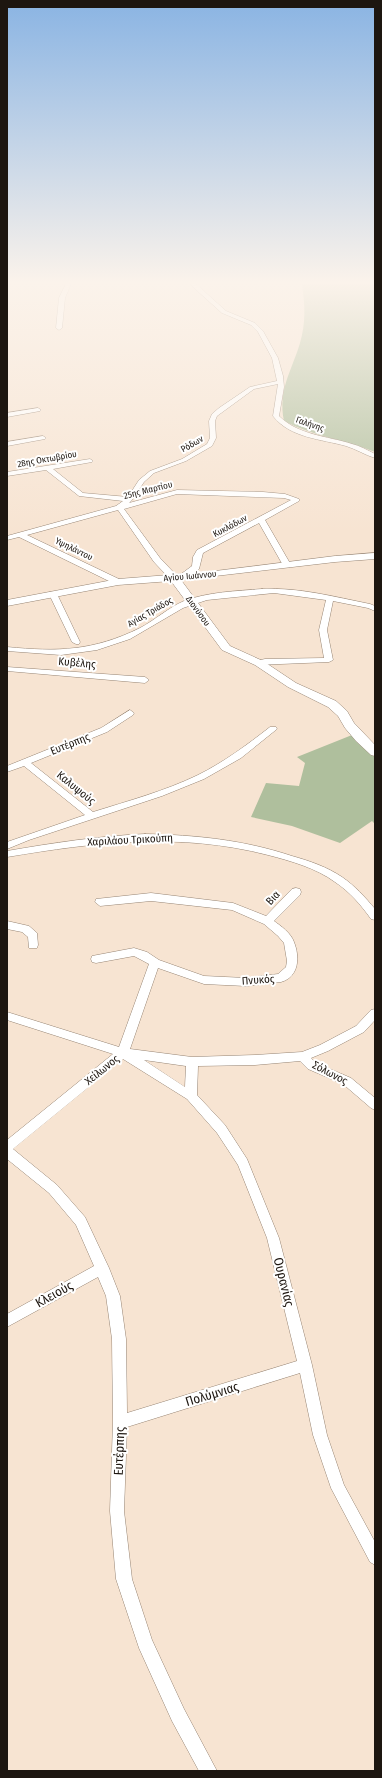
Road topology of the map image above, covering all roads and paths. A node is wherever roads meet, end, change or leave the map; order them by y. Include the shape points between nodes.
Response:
1 (277, 367) edge
2 (281, 382) junction
3 (38, 410) dead end
4 (7, 415) edge
5 (43, 438) dead end
6 (7, 444) edge
7 (375, 456) edge
8 (90, 460) dead end
9 (48, 468) junction
10 (7, 474) edge
11 (130, 499) junction
12 (297, 500) joint
13 (119, 507) junction
14 (260, 520) junction
15 (21, 535) junction
16 (7, 538) edge
17 (375, 556) edge
18 (287, 565) junction
19 (178, 578) junction
20 (118, 582) junction
21 (53, 594) junction
22 (330, 599) junction
23 (191, 601) junction
24 (7, 603) edge
25 (375, 609) edge
26 (76, 642) dead end
27 (7, 648) edge
28 (260, 663) junction
29 (7, 668) edge
30 (145, 680) dead end
31 (130, 713) dead end
32 (273, 730) dead end
33 (375, 752) edge
34 (25, 762) junction
35 (7, 768) edge
36 (93, 817) junction
37 (7, 846) edge
38 (7, 854) edge
39 (296, 892) dead end
40 (100, 902) dead end
41 (375, 916) edge
42 (268, 921) junction
43 (7, 925) edge
44 (33, 945) dead end
45 (96, 959) dead end
46 (155, 963) junction
47 (375, 1013) edge
48 (7, 1016) edge
49 (123, 1053) junction
50 (303, 1056) junction
51 (192, 1062) junction
52 (191, 1096) junction
53 (375, 1104) edge
54 (7, 1147) edge
55 (7, 1152) edge
56 (102, 1268) junction
57 (7, 1321) edge
58 (305, 1365) junction
59 (120, 1422) junction
60 (375, 1557) edge
61 (208, 1771) edge

1 - 2 street
2 - 7 street, Γαλήνης via 276,416 279,421 306,434 359,448
2 - 11 street, Ρόδων via 252,388 221,409 212,421 213,438 210,445 184,460 152,472 141,481
3 - 4 street
5 - 6 street
8 - 9 street, 28ης Οκτωβρίου
9 - 10 street, 28ης Οκτωβρίου
9 - 11 street via 82,496
11 - 13 street, Ρόδων
12 - 13 street, 25ης Μαρτίου via 278,495 184,491
12 - 14 street, Κυκλάδων
13 - 15 street, 25ης Μαρτίου
13 - 19 street, Διονύσου via 156,560
14 - 18 street
14 - 19 street, Κυκλάδων via 200,552 196,567
15 - 16 street, 25ης Μαρτίου
15 - 20 street, Υψηλάντου
17 - 18 street, Αγίου Ιωάννου
18 - 19 street, Αγίου Ιωάννου
19 - 20 street, Αγίου Ιωάννου
19 - 23 street, Διονύσου
20 - 21 street, Αγίου Ιωάννου
21 - 24 street, Αγίου Ιωάννου
21 - 26 street
22 - 23 street, Αγίας Τριάδος via 272,591
22 - 25 street, Αγίας Τριάδος
22 - 28 street via 323,630 329,660
23 - 27 street, Αγίας Τριάδος via 137,632 99,648 68,653
23 - 28 street, Διονύσου via 226,648
28 - 33 street, Διονύσου via 292,684 332,704 343,714 348,725
29 - 30 street, Κυβέλης
31 - 34 street, Ευτέρπης via 104,730
32 - 36 street via 238,756 201,777
34 - 35 street, Ευτέρπης
34 - 36 street, Καλυψούς
36 - 37 street
38 - 41 street, Χαριλάου Τρικούπη via 79,842 147,836 222,841 257,849 326,872 346,885
39 - 42 street, Βια
40 - 42 street, Πνυκός via 151,897 197,901 233,907
42 - 46 street, Πνυκός via 286,937 291,948 290,969 280,978 246,982 204,980
43 - 44 street via 25,929 33,936
45 - 46 street, Πνυκός via 134,952
46 - 49 street, Χείλωνος
47 - 50 street via 360,1028 324,1048
48 - 49 street
49 - 51 street
49 - 52 street, Ουρανίας
49 - 54 street, Χείλωνος
50 - 51 street
50 - 53 street, Σόλωνος via 312,1066 347,1081
51 - 52 street
52 - 58 street, Ουρανίας via 221,1129 243,1163 273,1238
55 - 56 street, Ευτέρπης via 53,1189 81,1221
56 - 57 street, Κλειούς
56 - 59 street, Ευτέρπης via 113,1296 119,1338
58 - 59 street, Πολύμνιας
58 - 60 street, Ουρανίας via 320,1435 338,1488
59 - 61 street, Ευτέρπης via 117,1511 124,1579 148,1648 178,1715

